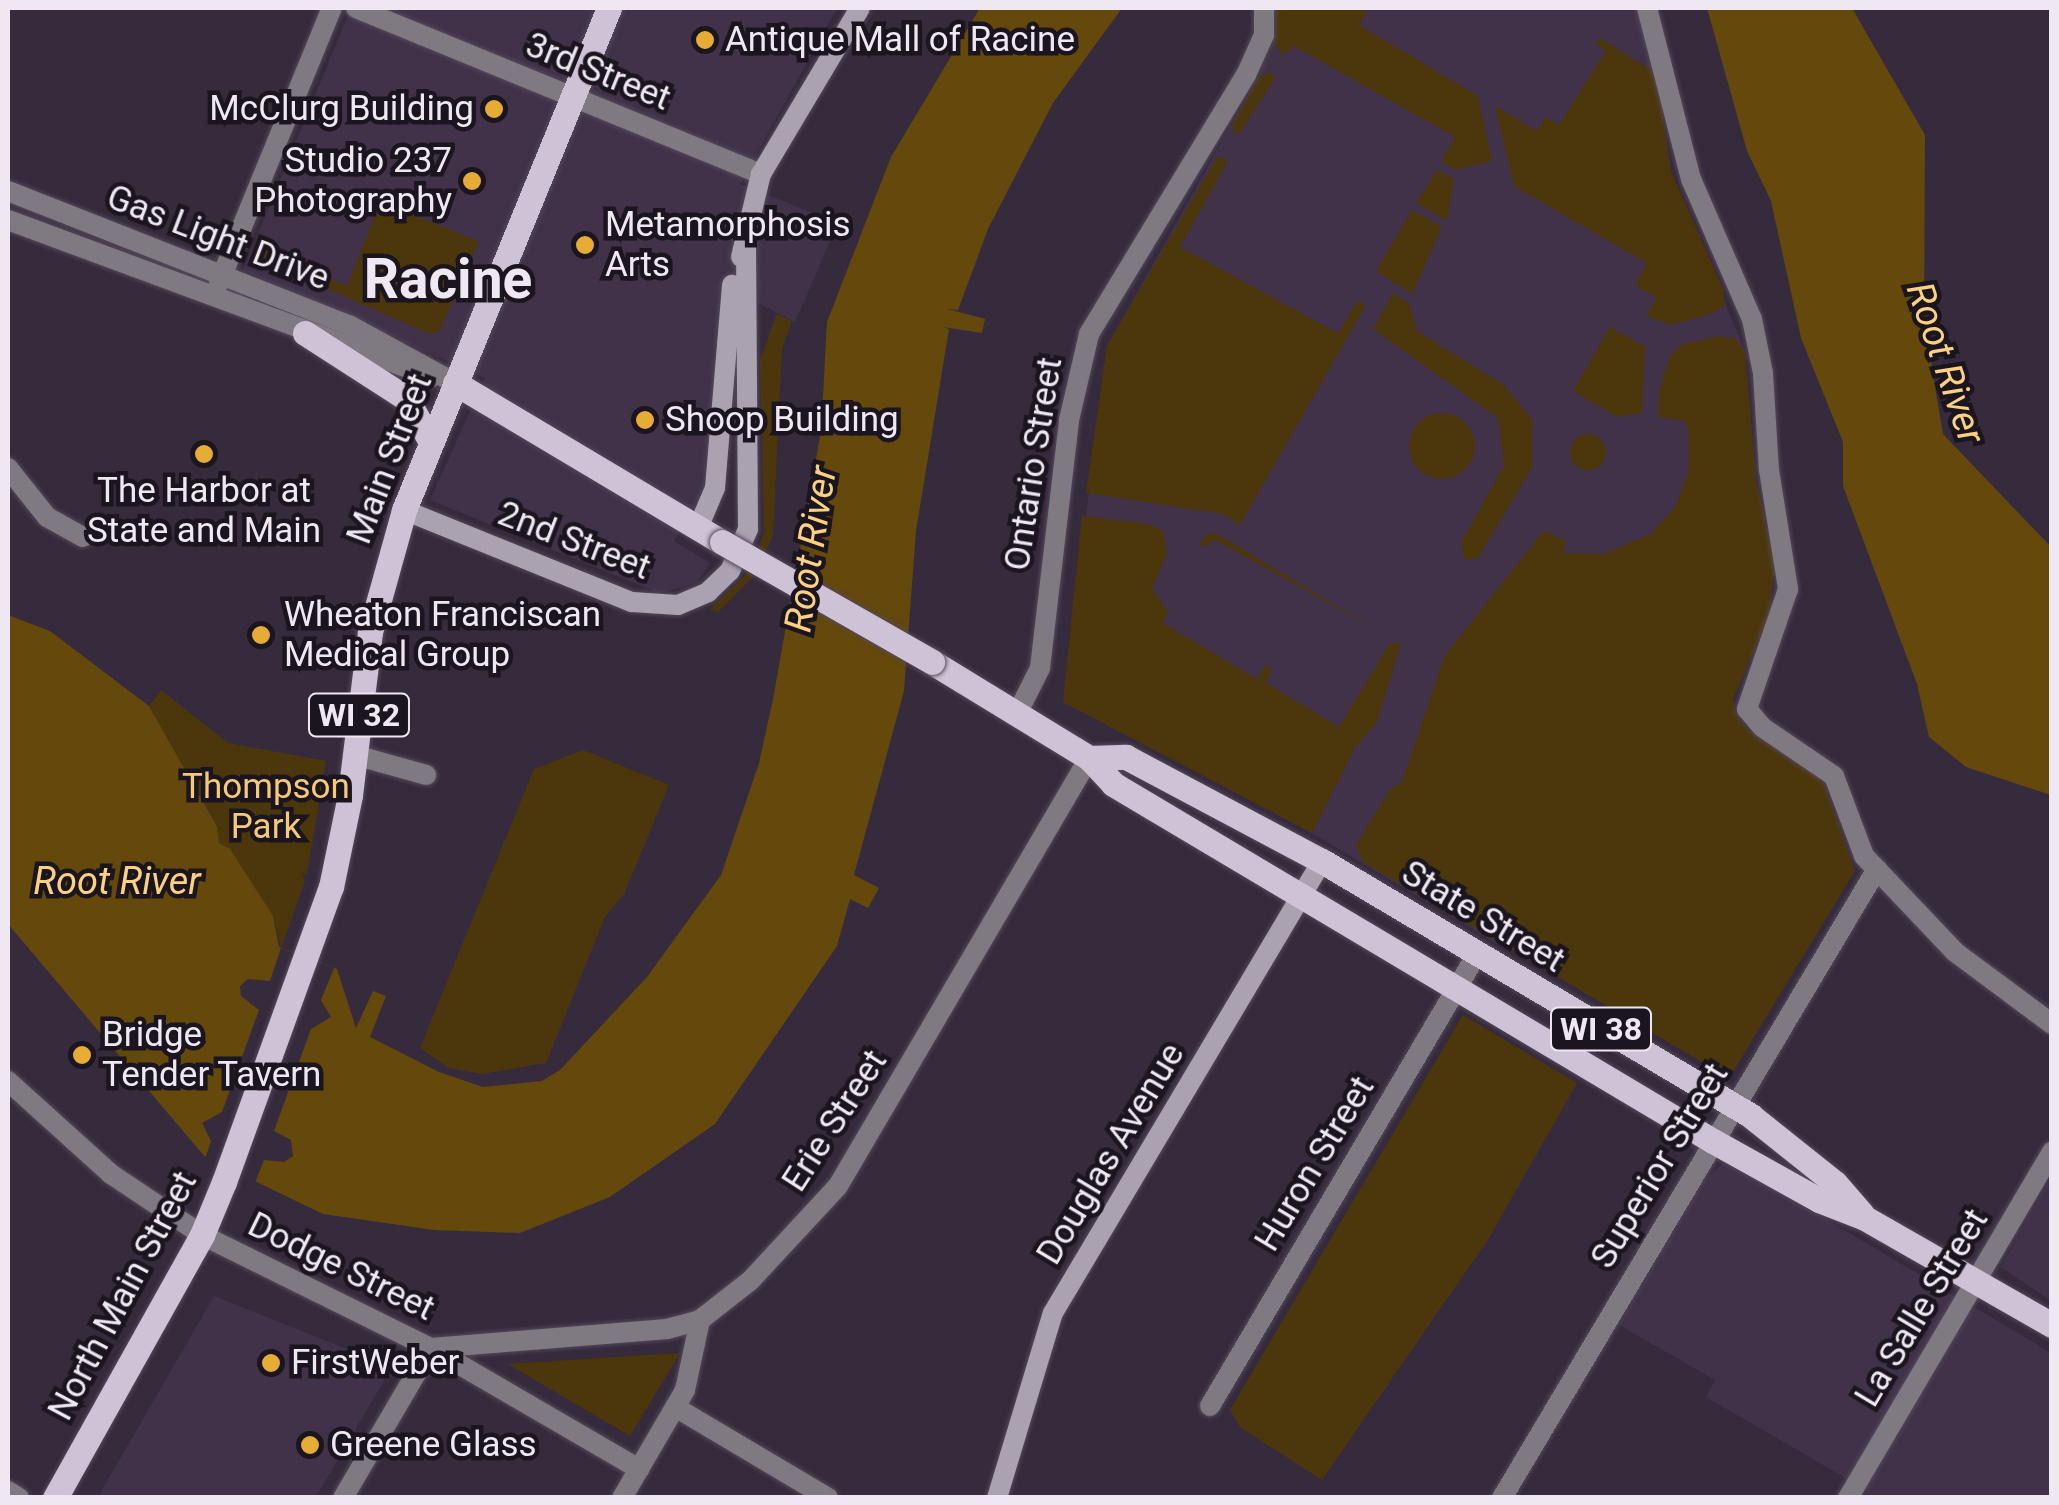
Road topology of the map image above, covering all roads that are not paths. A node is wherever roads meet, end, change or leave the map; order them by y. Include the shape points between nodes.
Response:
1 (332, 8) edge
2 (356, 8) edge
3 (610, 8) edge
4 (860, 8) edge
5 (1264, 8) edge
6 (1647, 8) edge
7 (573, 96) junction
8 (761, 174) junction
9 (8, 191) edge
10 (8, 220) edge
11 (746, 244) junction
12 (223, 272) junction
13 (213, 298) junction
14 (305, 334) junction
15 (455, 383) junction
16 (432, 442) junction
17 (8, 468) edge
18 (404, 510) junction
19 (698, 528) junction
20 (82, 537) dead end
21 (1018, 712) junction
22 (354, 754) junction
23 (1089, 758) junction
24 (426, 774) dead end
25 (1322, 861) junction
26 (1877, 869) junction
27 (1302, 894) junction
28 (1476, 954) junction
29 (307, 955) joint
30 (1458, 986) junction
31 (2052, 1024) edge
32 (9, 1086) edge
33 (1733, 1106) junction
34 (1713, 1140) junction
35 (2052, 1152) edge
36 (1865, 1218) junction
37 (202, 1235) junction
38 (1976, 1280) junction
39 (700, 1320) junction
40 (2052, 1325) edge
41 (431, 1348) junction
42 (1210, 1406) dead end
43 (675, 1407) junction
44 (638, 1470) junction
45 (8, 1490) edge
46 (19, 1498) edge
47 (55, 1498) edge
48 (343, 1498) edge
49 (622, 1498) edge
50 (828, 1498) edge
51 (997, 1498) edge
52 (1502, 1498) edge
53 (1848, 1498) edge

1 - 12 street
2 - 7 street, 3rd Street
3 - 7 main road, Main Street / WI 32
4 - 8 street
5 - 21 street, Ontario Street via 1258,52 1088,334 1069,420 1040,668
6 - 26 street via 1691,180 1738,282 1760,352 1769,470 1789,575 1783,618 1747,710 1834,776 1864,856
7 - 8 street, 3rd Street
7 - 15 main road, Main Street / WI 32
8 - 11 street
9 - 12 street, Gas Light Drive
10 - 13 street, Gas Light Drive
11 - 18 street, 2nd Street via 750,508 745,544 719,583 678,604 632,602
11 - 19 street via 731,288 715,488
12 - 13 street
12 - 15 street, Gas Light Drive via 388,342
13 - 14 street, Gas Light Drive
14 - 15 street, Gas Light Drive
14 - 16 main road via 406,398
15 - 16 main road, Main Street / WI 32
15 - 19 main road, State Street / WI 38
16 - 18 main road, Main Street / WI 32
17 - 20 street via 47,517
18 - 22 main road, Main Street / WI 32 via 370,632
19 - 21 main road, State Street / WI 38, bridge
21 - 23 main road, State Street / WI 38
22 - 24 street
22 - 29 main road, Main Street / WI 32 via 340,854
23 - 25 main road, State Street / WI 38 via 1126,757
23 - 27 main road, State Street / WI 38 via 1113,784
23 - 39 street, Erie Street via 838,1186 750,1281
25 - 27 street, Douglas Avenue
25 - 28 main road, State Street / WI 38
26 - 31 street via 1980,976
26 - 33 street, Superior Street
27 - 30 main road, State Street / WI 38
27 - 51 street, Douglas Avenue via 1053,1314
28 - 30 street, Huron Street
28 - 33 main road, State Street / WI 38
29 - 37 main road, North Main Street / WI 32
30 - 34 main road, State Street / WI 38
30 - 42 street, Huron Street
32 - 37 street, Dodge Street via 111,1174
33 - 34 street, Superior Street
33 - 36 main road, State Street / WI 38 via 1834,1183
34 - 36 main road, State Street / WI 38 via 1818,1200
34 - 52 street, Superior Street
35 - 38 street, La Salle Street
36 - 38 main road, State Street / WI 38
37 - 41 street, Dodge Street
37 - 47 main road, North Main Street / WI 32
38 - 40 main road, State Street / WI 38
38 - 53 street, La Salle Street
39 - 41 street, Dodge Street via 666,1329
39 - 43 street via 694,1367
41 - 44 street
41 - 48 street
43 - 44 street
43 - 50 street
44 - 49 street
45 - 46 street

